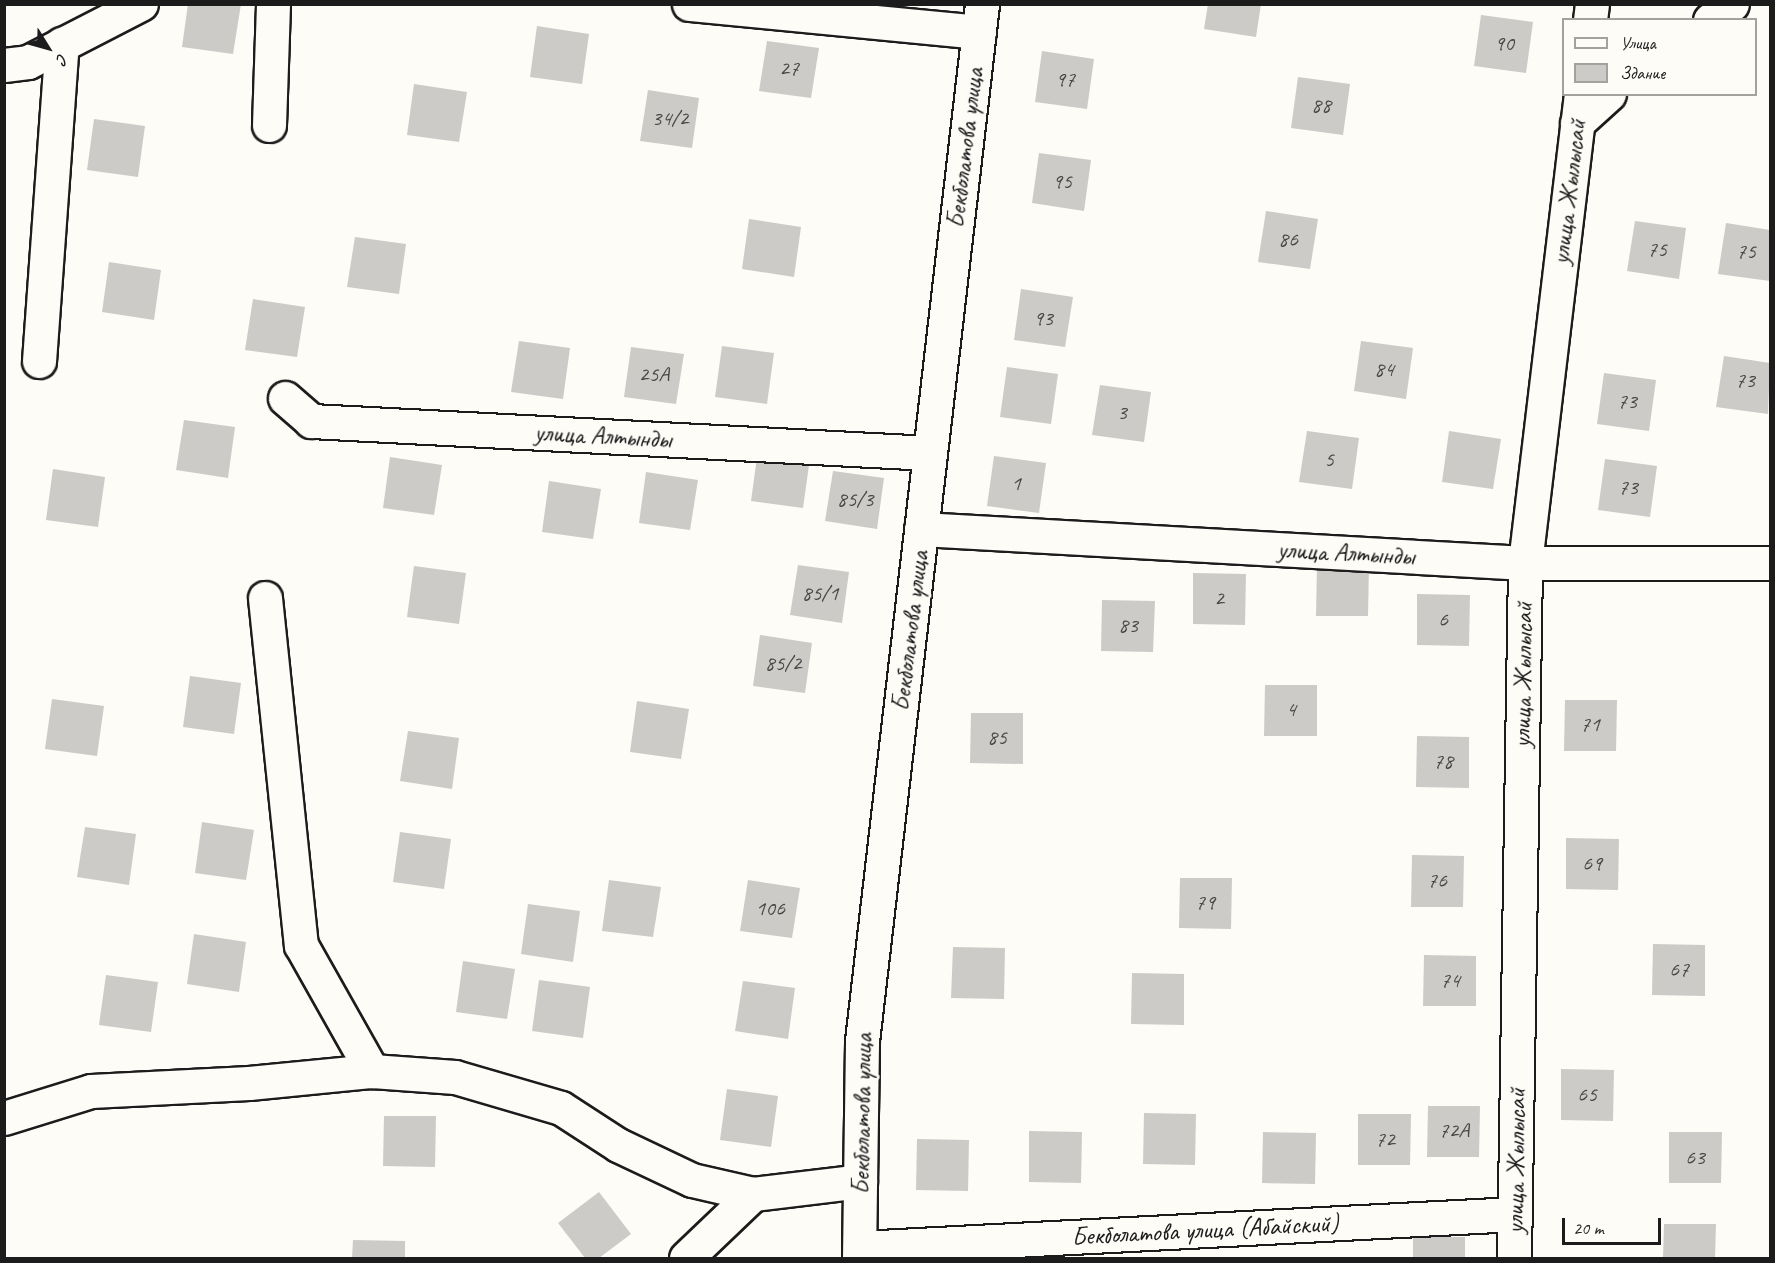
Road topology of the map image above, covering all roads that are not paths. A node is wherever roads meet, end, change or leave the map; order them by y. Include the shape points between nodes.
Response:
1 (141, 4) edge
2 (273, 4) edge
3 (689, 4) edge
4 (1732, 4) edge
5 (980, 18) edge
6 (1713, 18) edge
7 (62, 44) junction
8 (4, 65) edge
9 (1605, 96) edge
10 (1579, 109) edge
11 (269, 125) dead end
12 (39, 361) dead end
13 (285, 398) dead end
14 (930, 453) junction
15 (921, 529) junction
16 (1770, 562) edge
17 (1524, 563) junction
18 (265, 598) dead end
19 (372, 1071) junction
20 (4, 1118) edge
21 (860, 1181) junction
22 (753, 1194) junction
23 (1515, 1214) junction
24 (859, 1253) edge
25 (686, 1258) edge
26 (1514, 1258) edge

1 - 7 street
2 - 11 street
3 - 5 street
4 - 6 street
5 - 14 street, Бекболатова улица
7 - 8 street via 28,62
7 - 12 street
9 - 10 street
10 - 17 street, улица Жылысай
13 - 14 street, улица Алтынды via 311,421
14 - 15 street, Бекболатова улица
15 - 17 street, улица Алтынды
15 - 21 street, Бекболатова улица via 862,1041
16 - 17 street, улица Алтынды
17 - 23 street, улица Жылысай
18 - 19 street via 301,945
19 - 20 street via 249,1083 91,1091
19 - 22 street via 455,1077 561,1108 618,1145 692,1180
21 - 22 street
21 - 24 street, Бекболатова улица
22 - 25 street
23 - 24 street, Бекболатова улица (Абайский)
23 - 26 street, улица Жылысай

